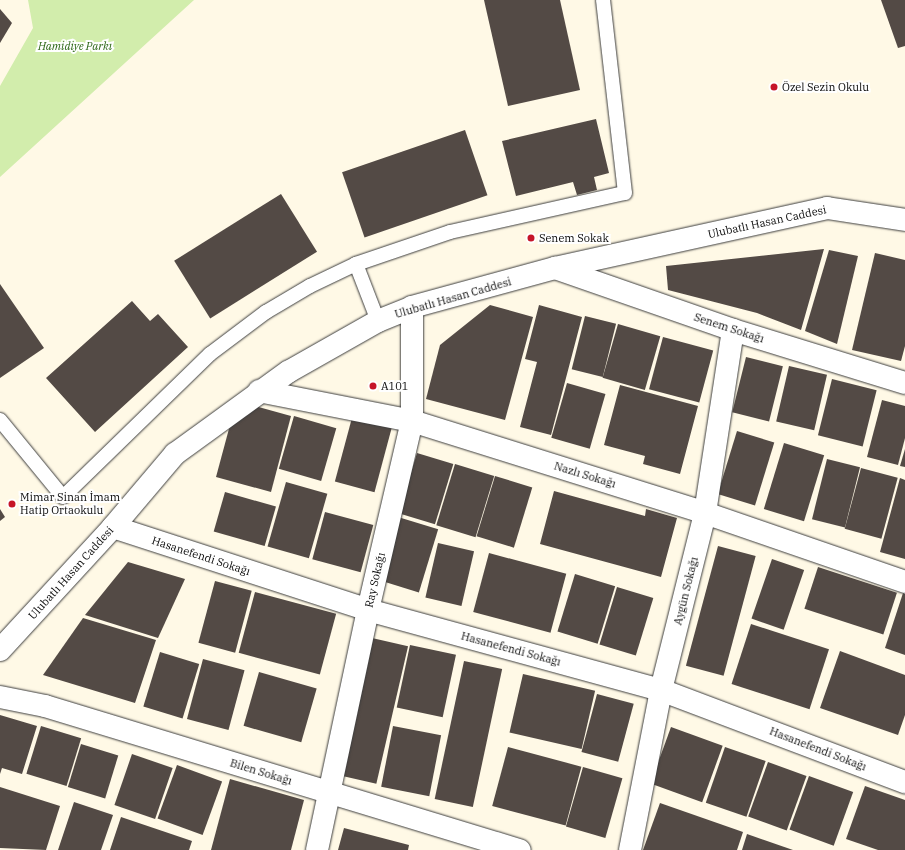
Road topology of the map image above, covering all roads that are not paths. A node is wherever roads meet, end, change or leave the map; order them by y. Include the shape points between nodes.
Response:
1 (603, 0) edge
2 (905, 220) edge
3 (356, 264) junction
4 (555, 268) junction
5 (412, 307) junction
6 (378, 321) junction
7 (733, 330) junction
8 (905, 383) edge
9 (259, 391) junction
10 (0, 420) edge
11 (412, 421) junction
12 (705, 513) junction
13 (113, 527) junction
14 (905, 582) edge
15 (368, 610) junction
16 (0, 650) edge
17 (661, 690) junction
18 (0, 697) edge
19 (905, 782) edge
20 (330, 793) junction
21 (317, 850) edge
22 (520, 850) edge
23 (630, 850) edge

1 - 3 lane via 625,193 450,232
2 - 4 street, Ulubatlı Hasan Caddesi via 827,208
3 - 6 lane
3 - 10 lane via 310,286 266,312 210,354 62,497
4 - 5 street, Ulubatlı Hasan Caddesi
4 - 7 street, Senem Sokağı
5 - 6 street, Ulubatlı Hasan Caddesi
5 - 11 street, Ray Sokağı
6 - 9 street, Ulubatlı Hasan Caddesi
7 - 8 street, Senem Sokağı
7 - 12 street, Aygün Sokağı
9 - 11 street, Nazlı Sokağı
9 - 13 street, Ulubatlı Hasan Caddesi via 175,454
11 - 12 street, Nazlı Sokağı
11 - 15 street, Ray Sokağı
12 - 14 street, Nazlı Sokağı
12 - 17 street, Aygün Sokağı
13 - 15 street, Hasanefendi Sokağı
13 - 16 street, Ulubatlı Hasan Caddesi
15 - 17 street, Hasanefendi Sokağı
15 - 20 street, Ray Sokağı
17 - 19 street, Hasanefendi Sokağı
17 - 23 street, Aygün Sokağı
18 - 20 street, Bilen Sokağı via 45,706
20 - 21 street, Ray Sokağı
20 - 22 street, Bilen Sokağı

